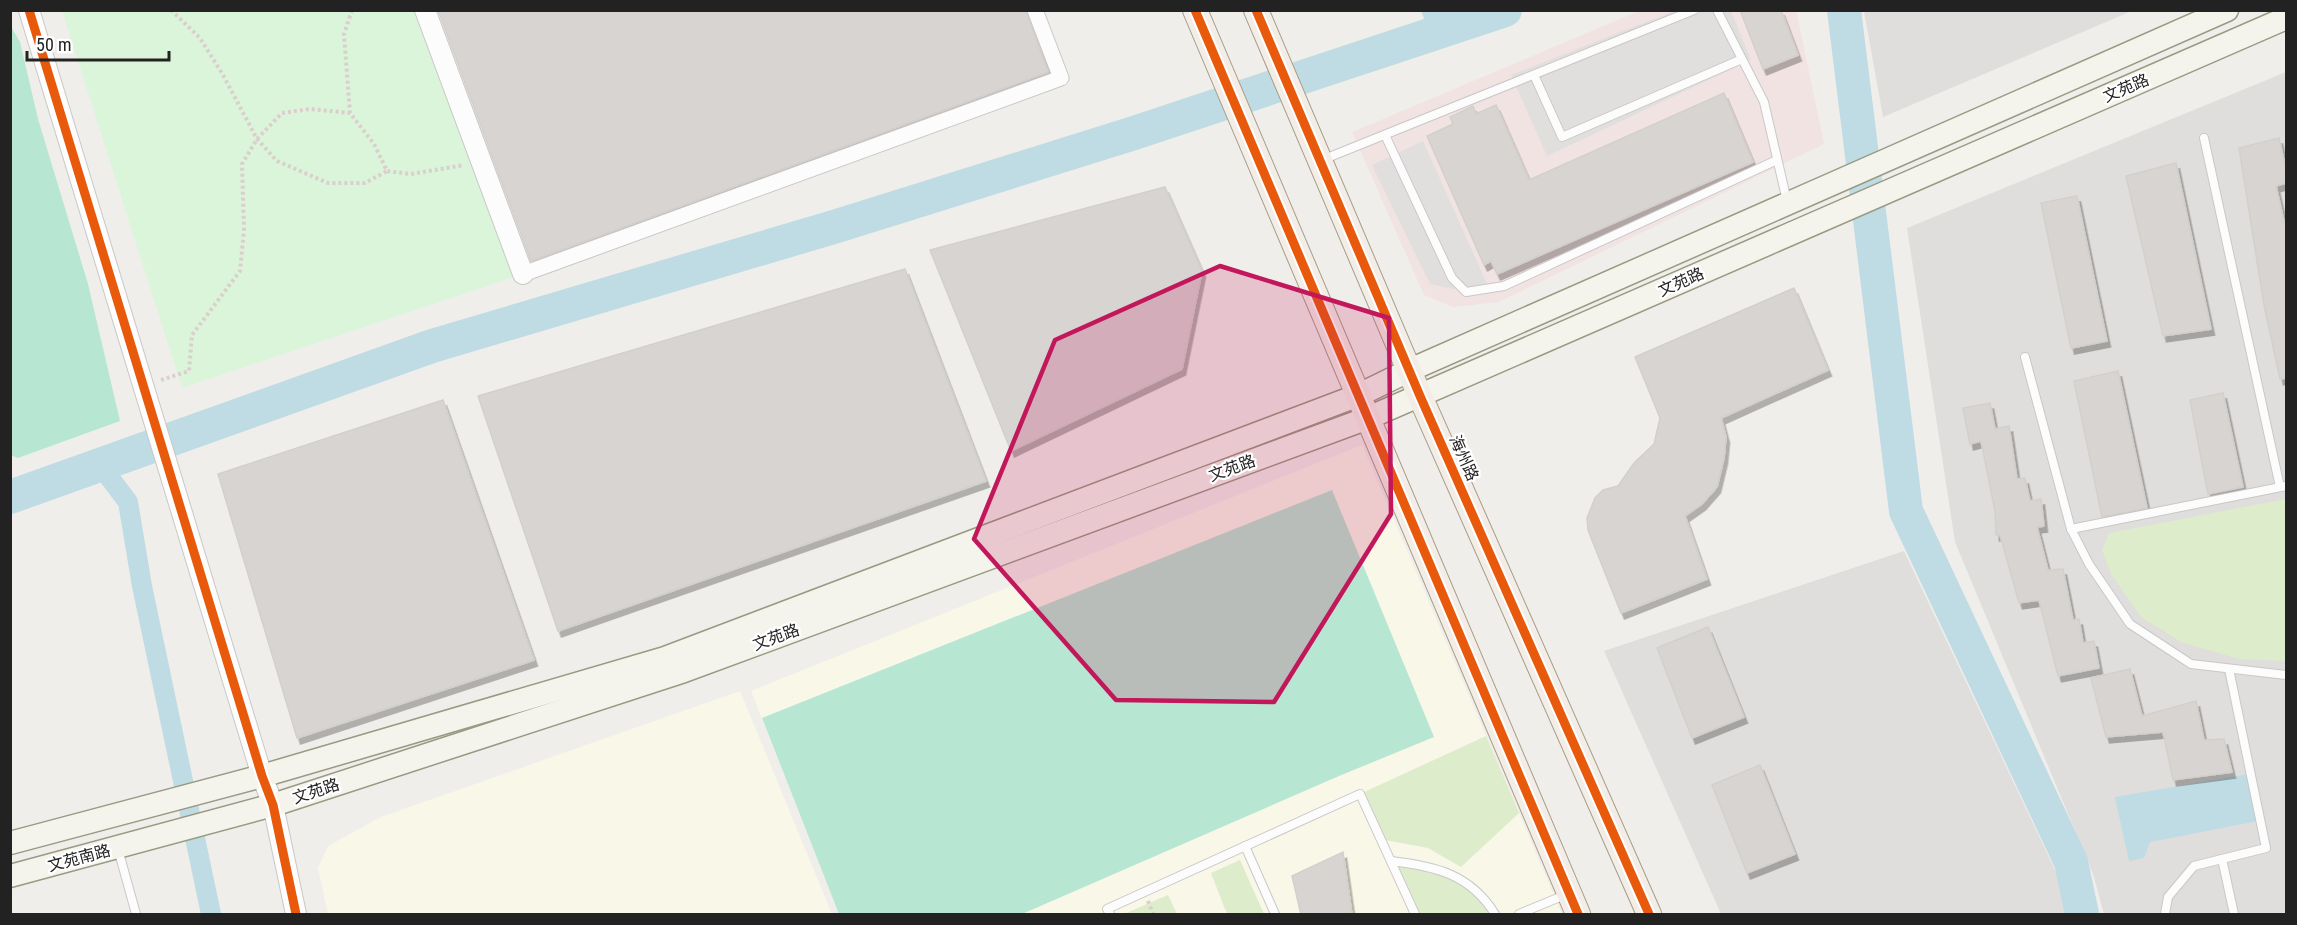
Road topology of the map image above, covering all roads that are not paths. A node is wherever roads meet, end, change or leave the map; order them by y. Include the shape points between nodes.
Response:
1 (29, 10) edge
2 (425, 10) edge
3 (1035, 10) edge
4 (1195, 10) edge
5 (1257, 10) edge
6 (1694, 10) edge
7 (1717, 10) edge
8 (2227, 10) edge
9 (2286, 18) edge
10 (1742, 59) junction
11 (1534, 75) junction
12 (1384, 135) junction
13 (2204, 138) dead end
14 (1322, 160) junction
15 (1777, 160) junction
16 (1793, 202) junction
17 (523, 274) joint
18 (2025, 357) dead end
19 (1410, 370) junction
20 (1359, 395) junction
21 (1420, 396) junction
22 (1368, 418) junction
23 (2283, 487) edge
24 (2071, 529) junction
25 (2229, 669) junction
26 (2286, 675) edge
27 (262, 776) junction
28 (273, 805) junction
29 (141, 808) joint
30 (148, 840) joint
31 (10, 843) edge
32 (1245, 846) junction
33 (117, 848) junction
34 (2222, 859) junction
35 (1391, 861) junction
36 (10, 876) edge
37 (1574, 904) edge
38 (136, 915) edge
39 (296, 915) edge
40 (1110, 915) edge
41 (1275, 915) edge
42 (1415, 915) edge
43 (1495, 915) edge
44 (1519, 915) edge
45 (1649, 915) edge
46 (2165, 915) edge
47 (2234, 915) edge

1 - 27 street
2 - 17 street
3 - 17 street via 1061,78
4 - 20 main road
5 - 14 main road, 海州路
6 - 11 lane
7 - 10 lane
8 - 16 main road, 文苑路
9 - 21 main road, 文苑路
10 - 11 lane via 1562,137
10 - 15 lane via 1764,102
11 - 12 lane
12 - 14 lane
12 - 15 lane via 1452,278 1466,292 1504,286
13 - 23 lane
14 - 19 main road, 海州路
15 - 16 lane
16 - 19 main road, 文苑路
18 - 24 lane
19 - 20 main road, 文苑路
19 - 21 main road, 海州路
20 - 22 main road
20 - 27 main road, 文苑路 via 665,658
21 - 22 main road, 文苑路
21 - 45 main road, 海州路
22 - 28 main road, 文苑路 via 684,670
22 - 37 main road
23 - 24 lane
24 - 25 lane via 2089,564 2130,624 2191,664
25 - 26 lane
25 - 34 lane via 2266,848
27 - 28 street
27 - 29 main road, 文苑路
28 - 30 main road, 文苑路
28 - 39 street
29 - 31 main road, 文苑南路
30 - 33 main road, 文苑南路
32 - 35 lane via 1360,794
32 - 40 lane via 1107,909
32 - 41 lane
33 - 36 main road, 文苑南路
33 - 38 lane
34 - 46 lane via 2194,866 2168,897
34 - 47 lane
35 - 42 lane
35 - 43 lane via 1449,873 1478,892
37 - 44 lane

